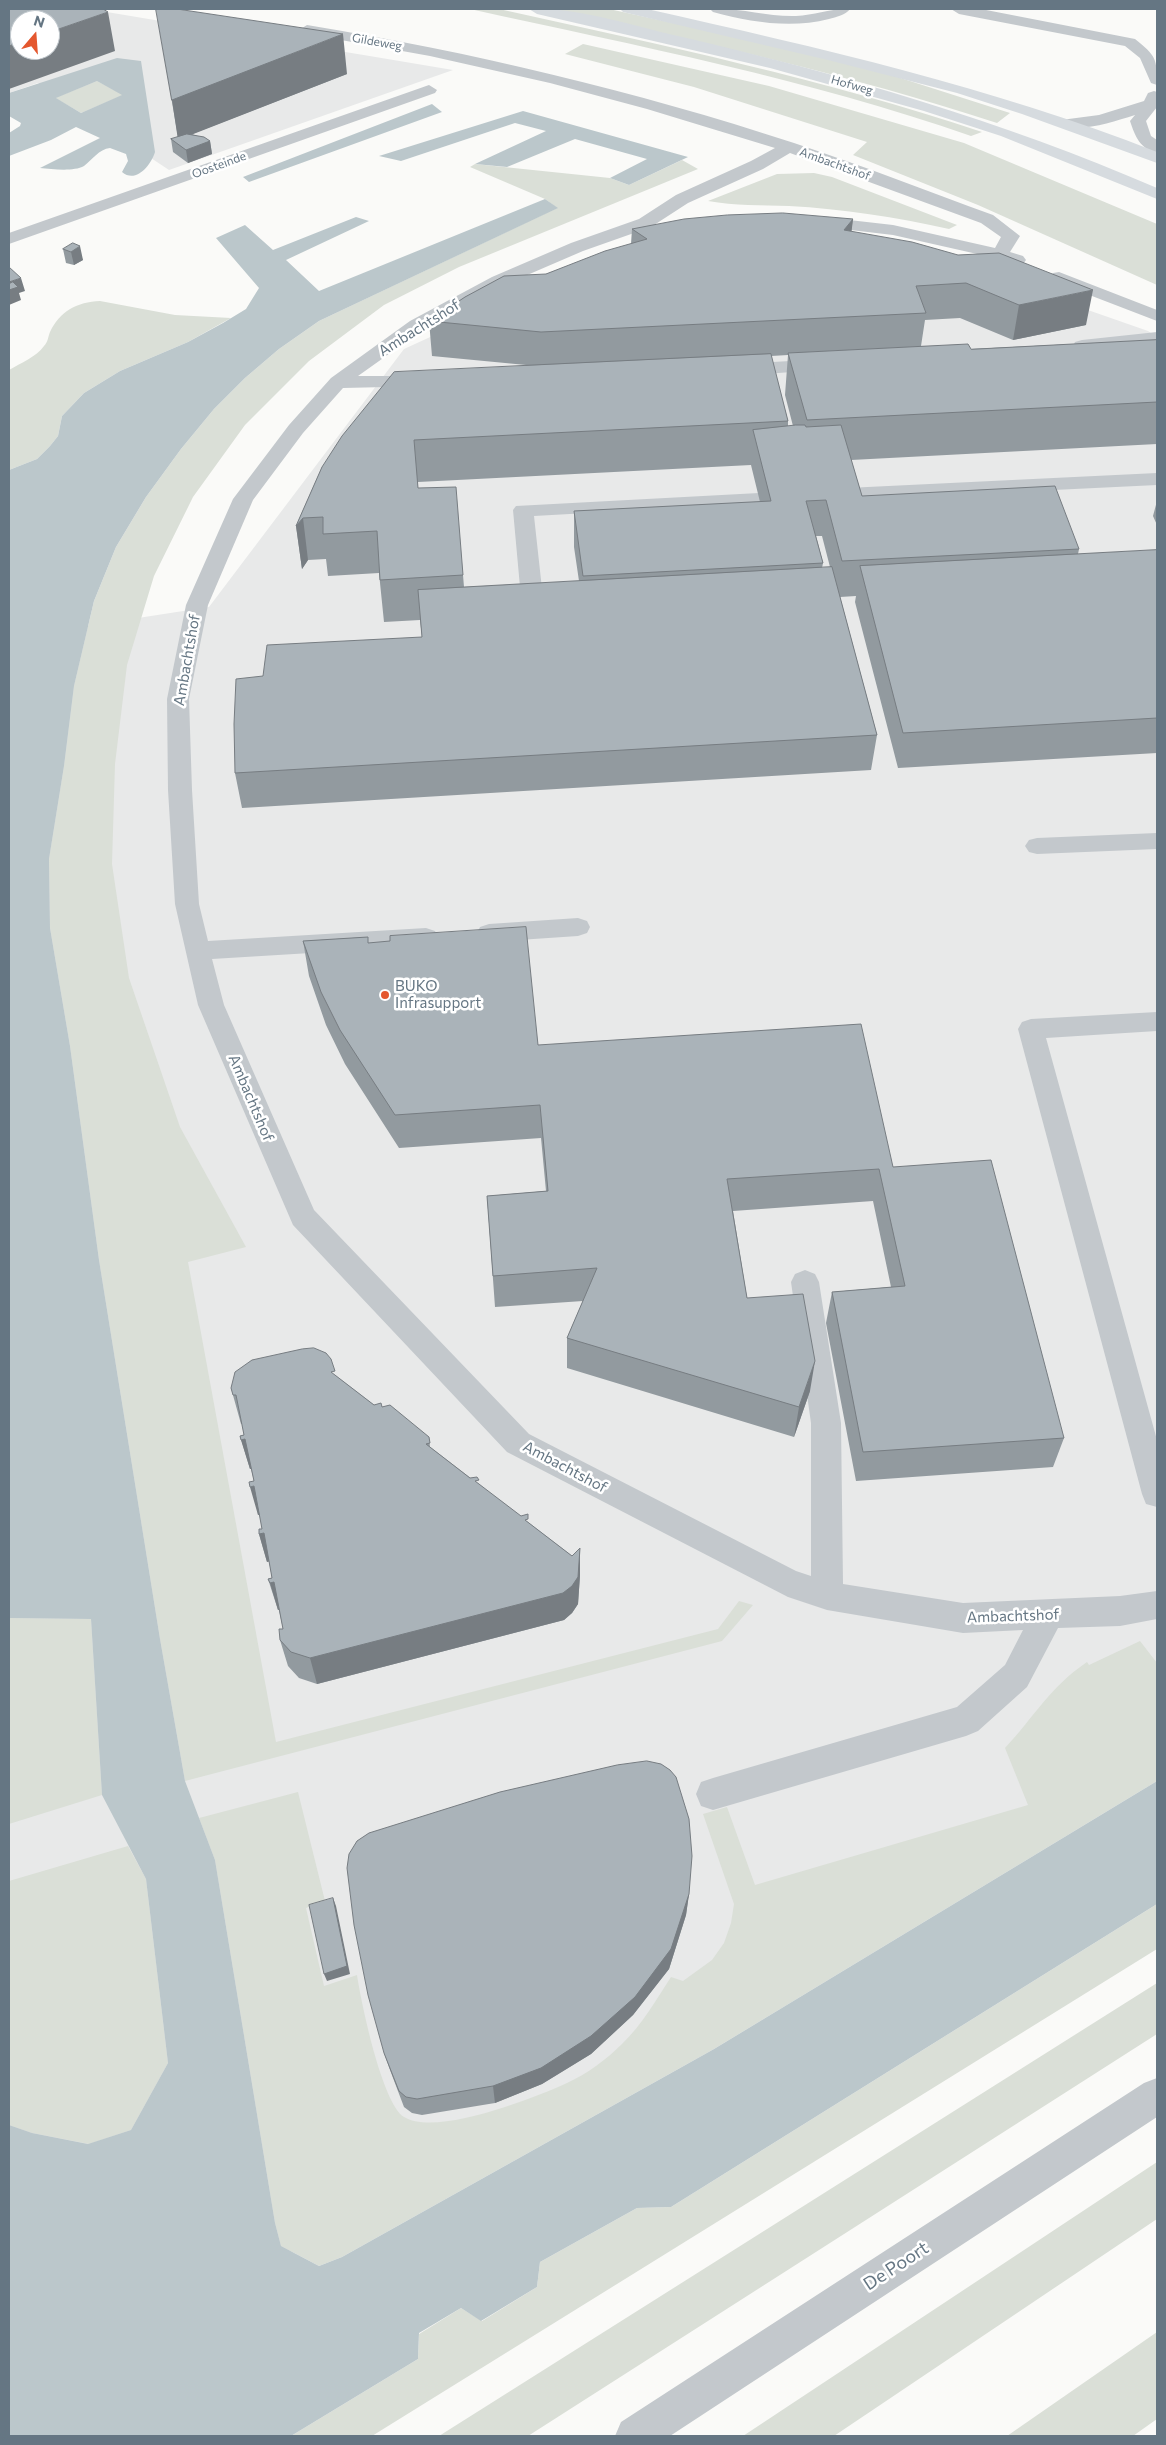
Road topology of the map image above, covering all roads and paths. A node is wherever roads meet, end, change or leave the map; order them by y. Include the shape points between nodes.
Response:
1 (537, 9) edge
2 (628, 9) edge
3 (718, 9) edge
4 (842, 9) edge
5 (959, 9) edge
6 (292, 28) edge
7 (1157, 80) edge
8 (1157, 88) edge
9 (429, 90) dead end
10 (1151, 104) junction
11 (1067, 123) junction
12 (789, 147) junction
13 (1157, 148) edge
14 (1157, 158) edge
15 (1157, 194) edge
16 (797, 220) edge
17 (683, 221) edge
18 (645, 223) junction
19 (9, 240) edge
20 (1000, 254) junction
21 (1157, 316) edge
22 (1157, 338) edge
23 (1062, 349) edge
24 (848, 364) edge
25 (718, 371) edge
26 (338, 382) junction
27 (440, 382) edge
28 (1157, 479) edge
29 (847, 494) edge
30 (759, 499) edge
31 (532, 598) edge
32 (1157, 841) edge
33 (1037, 846) dead end
34 (578, 927) dead end
35 (198, 951) junction
36 (1157, 1021) edge
37 (806, 1282) dead end
38 (1157, 1494) edge
39 (827, 1596) junction
40 (1157, 1605) edge
41 (1048, 1615) junction
42 (713, 1794) dead end
43 (1157, 2096) edge
44 (635, 2436) edge

1 - 15 main road, Hofweg via 828,78 897,98 1000,131 1110,172
2 - 11 main road, Hofweg via 838,57
3 - 4 street via 761,19 806,22
5 - 7 street via 1130,42 1147,56
6 - 12 street, Gildeweg via 378,41 501,67 633,100
8 - 10 street
9 - 19 street, Oosteinde
10 - 11 street, Hofweg via 1101,120
10 - 13 street via 1138,121 1144,138
11 - 14 main road, Hofweg
12 - 18 street, Ambachtshof via 682,199
12 - 20 street, Ambachtshof via 987,219 1011,236
16 - 20 street via 893,230
17 - 18 street, Ambachtshof
18 - 26 street, Ambachtshof via 577,247 498,281 417,325
20 - 21 street
22 - 23 street
24 - 25 street
26 - 27 street
26 - 35 street, Ambachtshof via 296,429 243,499 197,605 178,700 187,904
28 - 29 street
30 - 31 street via 523,510
32 - 33 street
34 - 35 street
35 - 39 street, Ambachtshof via 211,1005 303,1217 518,1443 788,1583
36 - 38 street via 1031,1029
37 - 39 street via 826,1423
39 - 41 street, Ambachtshof via 963,1618
40 - 41 street, Ambachtshof via 1120,1611
41 - 42 street via 1016,1676 966,1720
43 - 44 street, De Poort

